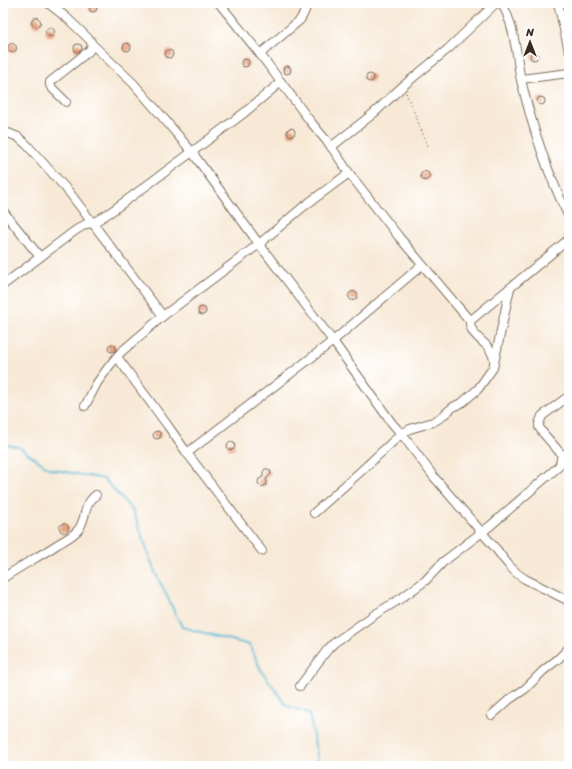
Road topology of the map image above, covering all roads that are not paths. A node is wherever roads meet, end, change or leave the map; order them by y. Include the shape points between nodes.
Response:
1 (48, 3) edge
2 (219, 3) edge
3 (307, 3) edge
4 (496, 3) edge
5 (502, 3) edge
6 (558, 3) edge
7 (92, 44) junction
8 (569, 51) edge
9 (260, 54) junction
10 (569, 73) edge
11 (521, 79) junction
12 (281, 82) junction
13 (66, 102) dead end
14 (3, 131) edge
15 (331, 147) junction
16 (192, 152) junction
17 (349, 173) junction
18 (3, 211) edge
19 (569, 217) edge
20 (92, 223) junction
21 (569, 239) edge
22 (259, 244) junction
23 (40, 257) junction
24 (422, 265) junction
25 (3, 285) edge
26 (510, 288) junction
27 (164, 316) junction
28 (470, 321) junction
29 (333, 341) junction
30 (117, 357) junction
31 (494, 359) junction
32 (569, 396) edge
33 (85, 406) dead end
34 (401, 434) junction
35 (186, 453) junction
36 (562, 454) junction
37 (569, 463) edge
38 (96, 495) dead end
39 (314, 513) dead end
40 (482, 532) junction
41 (262, 551) dead end
42 (3, 578) edge
43 (569, 600) edge
44 (569, 648) edge
45 (300, 686) dead end
46 (492, 715) dead end

1 - 7 street
2 - 9 street
3 - 9 street via 300,20
4 - 15 street via 448,50
5 - 11 street via 515,42
6 - 8 street
7 - 13 street via 89,51 50,82 52,88
7 - 16 street via 134,83
9 - 12 street
10 - 11 street
11 - 19 street via 536,135
12 - 15 street
12 - 16 street
14 - 20 street via 18,137 27,145 69,192
15 - 17 street
16 - 20 street
16 - 22 street
17 - 22 street
17 - 24 street
18 - 23 street
20 - 23 street via 76,230
20 - 27 street
21 - 26 street
22 - 27 street
22 - 29 street
23 - 25 street
24 - 28 street
24 - 29 street
26 - 28 street
26 - 31 street
27 - 30 street
28 - 31 street via 471,329 488,347
29 - 34 street
29 - 35 street
30 - 33 street via 97,383
30 - 35 street
31 - 34 street via 493,368 472,395 433,422
32 - 36 street via 542,416 539,424 543,433
34 - 39 street
34 - 40 street via 424,465
35 - 41 street
36 - 37 street
36 - 40 street via 558,467
38 - 42 street via 88,504 79,529
40 - 43 street via 520,576
40 - 45 street via 400,600 334,643
44 - 46 street via 525,689

